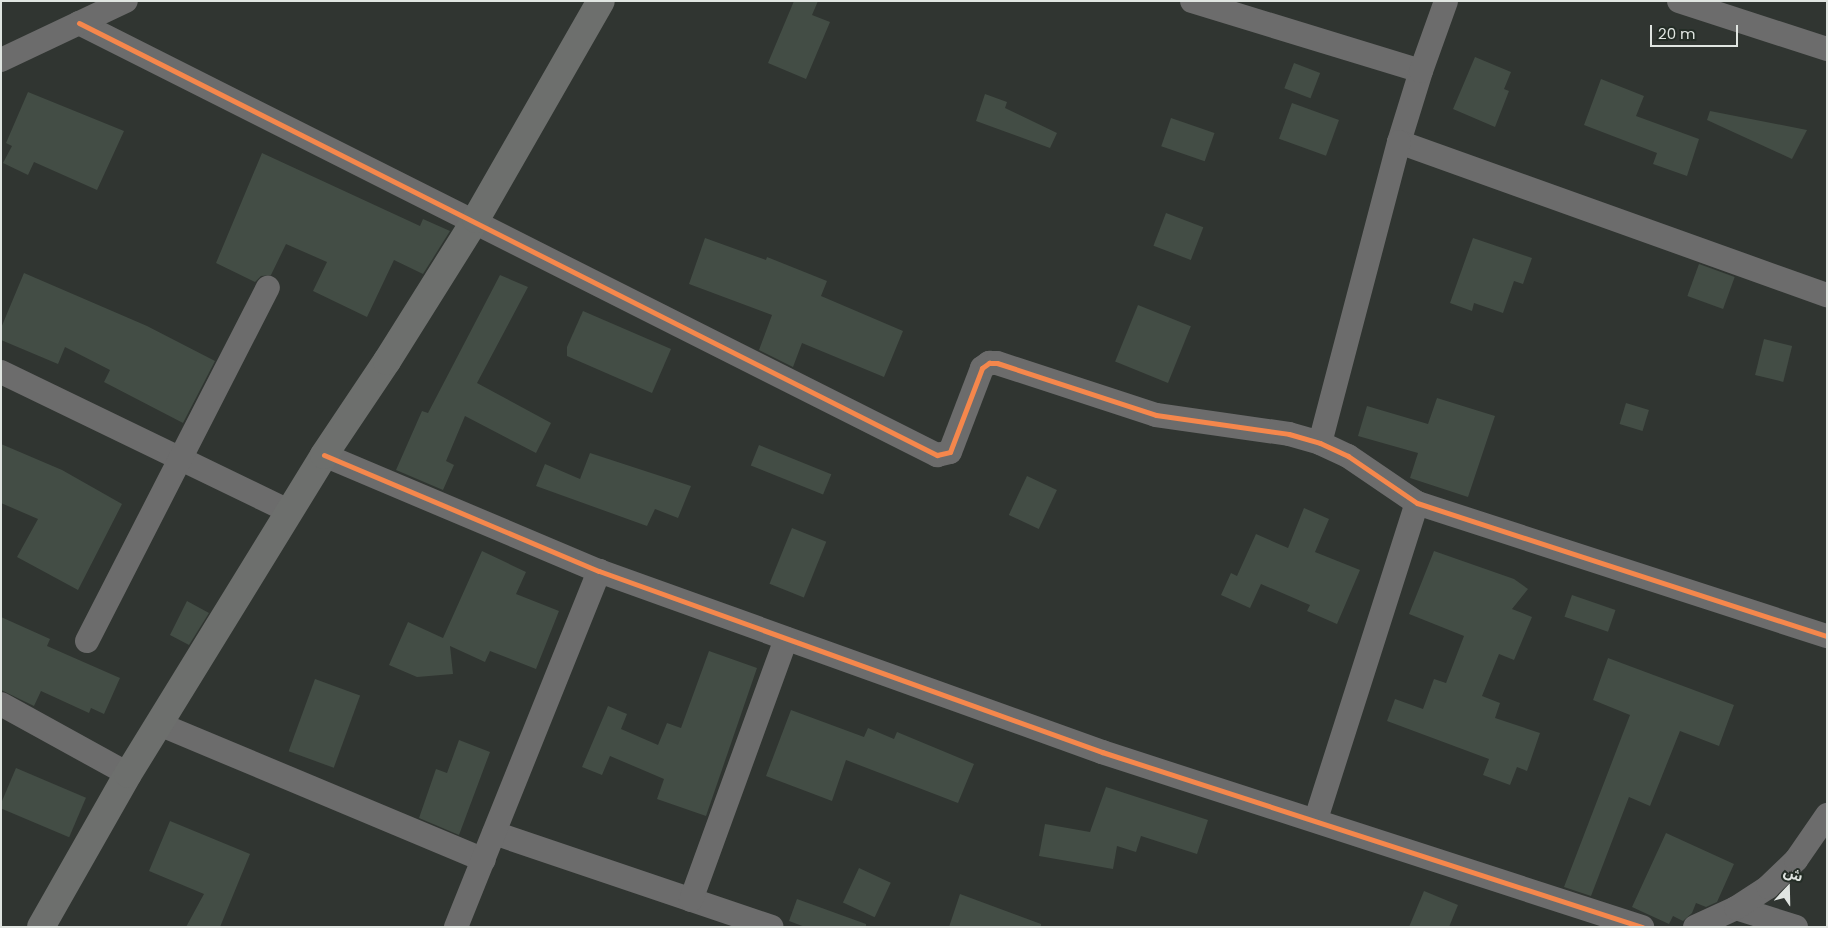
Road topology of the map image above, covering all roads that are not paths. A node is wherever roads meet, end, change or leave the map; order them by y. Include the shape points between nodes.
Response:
1 (126, 1) edge
2 (601, 1) edge
3 (1192, 1) edge
4 (1446, 1) edge
5 (1679, 1) edge
6 (79, 22) junction
7 (1827, 49) edge
8 (2, 59) edge
9 (1422, 71) junction
10 (1399, 142) junction
11 (476, 220) junction
12 (268, 288) dead end
13 (1827, 295) edge
14 (1, 372) edge
15 (1320, 443) junction
16 (324, 455) junction
17 (181, 459) junction
18 (1417, 503) junction
19 (290, 512) junction
20 (599, 572) junction
21 (1827, 636) edge
22 (786, 639) junction
23 (87, 641) dead end
24 (1, 704) edge
25 (159, 724) junction
26 (128, 774) junction
27 (1827, 815) edge
28 (1316, 819) junction
29 (494, 834) junction
30 (484, 860) junction
31 (691, 900) junction
32 (1736, 908) junction
33 (41, 927) edge
34 (456, 927) edge
35 (771, 927) edge
36 (1642, 927) edge
37 (1696, 927) edge
38 (1796, 927) edge

1 - 6 street
2 - 11 street
3 - 9 street
4 - 9 street
5 - 7 street
6 - 8 street
6 - 11 street
9 - 10 street
10 - 13 street
10 - 15 street
11 - 15 street via 695,336 937,455 950,452 982,368 988,363 1156,415 1290,434
11 - 16 street
12 - 17 street
14 - 17 street
15 - 18 street via 1348,456
16 - 19 street
16 - 20 street
17 - 19 street
17 - 23 street
18 - 21 street
18 - 28 street
19 - 25 street
20 - 22 street
20 - 29 street
22 - 28 street via 1102,752
22 - 31 street
24 - 26 street
25 - 26 street
25 - 30 street
26 - 33 street
27 - 32 street via 1796,860 1768,887
28 - 36 street
29 - 30 street
29 - 31 street
30 - 34 street
31 - 35 street
32 - 37 street
32 - 38 street

